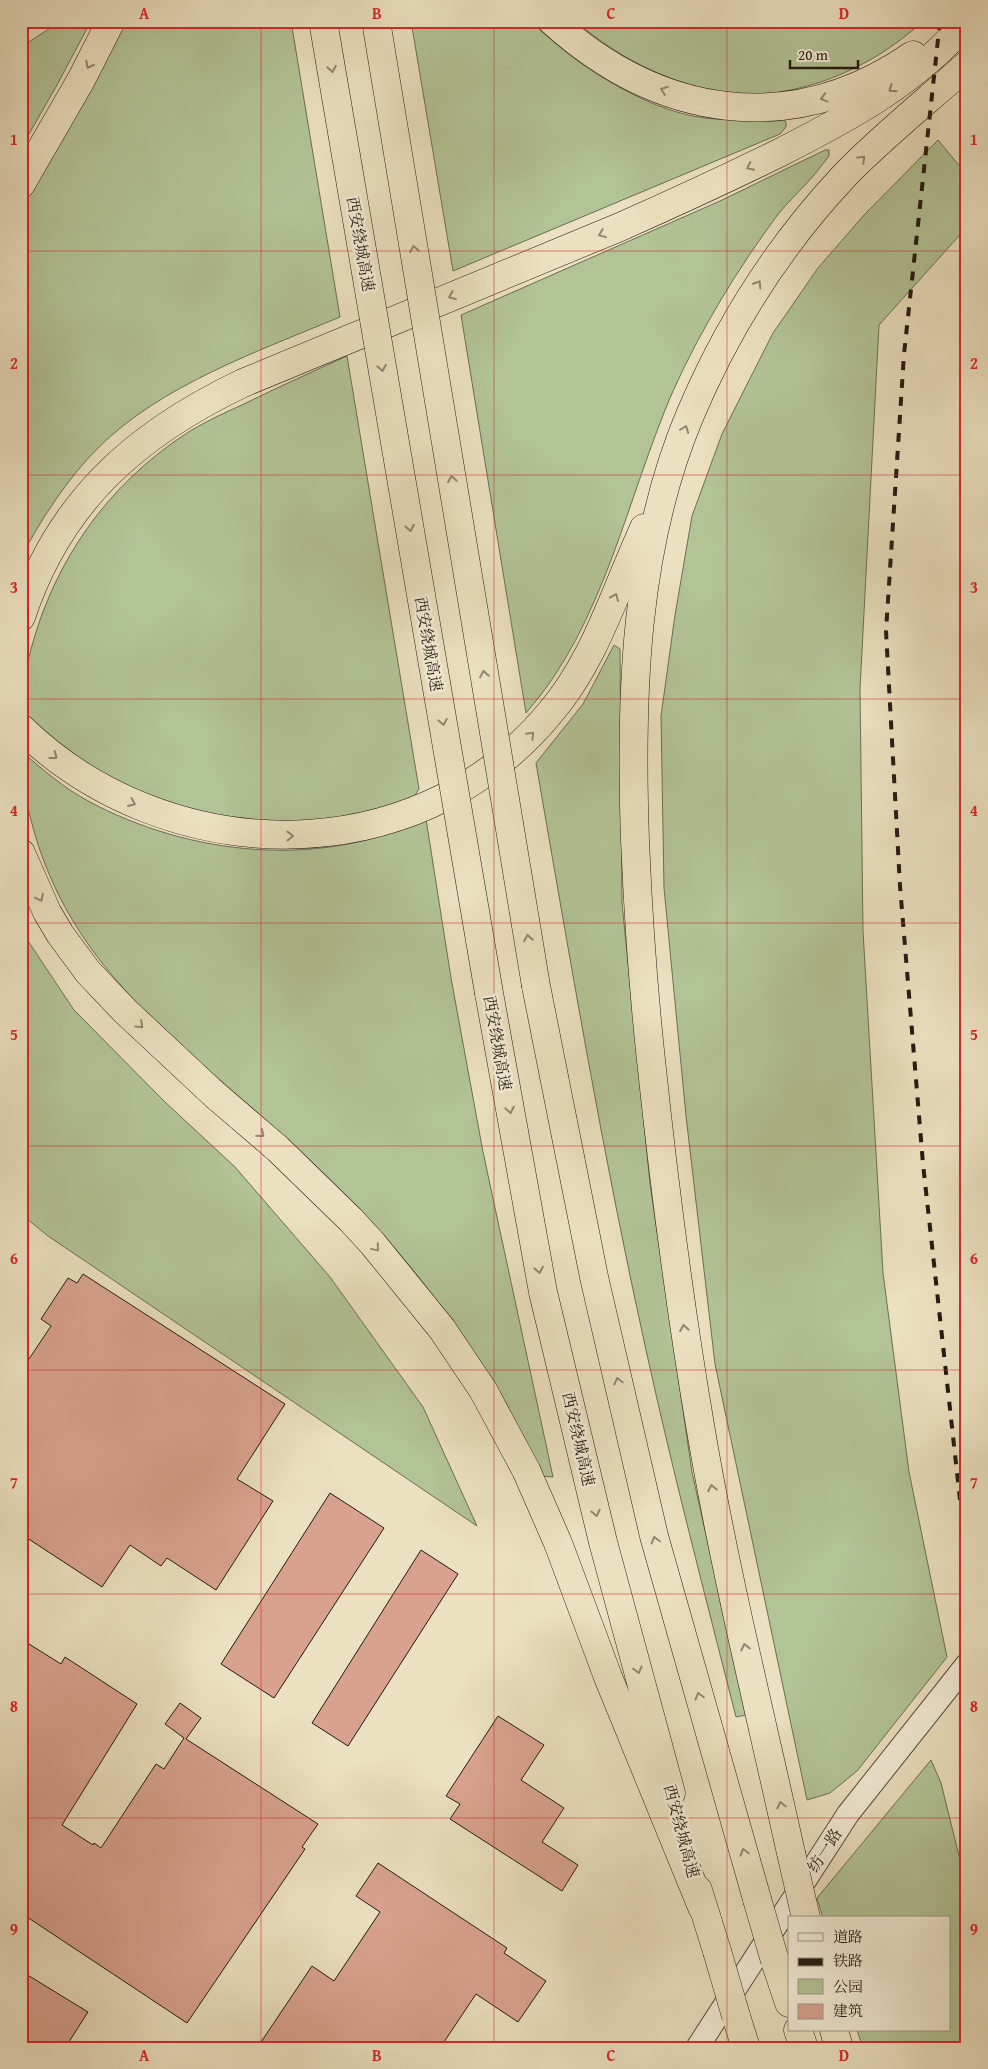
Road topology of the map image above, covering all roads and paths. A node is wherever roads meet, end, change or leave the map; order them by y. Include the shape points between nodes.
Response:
1 (111, 21) edge
2 (324, 21) edge
3 (376, 21) edge
4 (552, 21) edge
5 (955, 21) edge
6 (967, 21) edge
7 (967, 65) edge
8 (21, 184) edge
9 (669, 475) junction
10 (21, 617) edge
11 (21, 728) edge
12 (21, 854) edge
13 (967, 1664) edge
14 (702, 1908) junction
15 (806, 1916) edge
16 (788, 2000) edge
17 (799, 2032) edge
18 (835, 2032) edge
19 (697, 2048) edge
20 (746, 2048) edge
21 (804, 2048) edge
22 (839, 2048) edge

1 -> 8 highway
2 -> 14 highway, 西安绕城高速, bridge via 489,993 544,1292 603,1542
16 -> 3 highway, bridge via 654,1536 594,1277 536,986
5 -> 4 highway via 906,60 855,87 826,98 772,108 716,106 664,91 616,68
6 -> 10 highway via 907,79 826,130 680,201 243,383 172,421 96,484 43,564
9 -> 7 highway via 690,414 744,306 768,269 847,174
11 -> 9 highway via 89,780 135,804 212,829 300,836 383,821 428,805 489,772 550,714 602,627
15 -> 9 highway, bridge via 701,1434 676,1274 644,996 637,896 632,728 643,595 653,536
12 -> 14 highway via 47,912 88,972 124,1011 278,1149 351,1220 442,1329 483,1390 526,1470 558,1543 608,1677
13 - 19 street, 纺一路 via 848,1814
14 - 20 highway, 西安绕城高速, bridge
17 - 21 highway
18 - 22 highway

